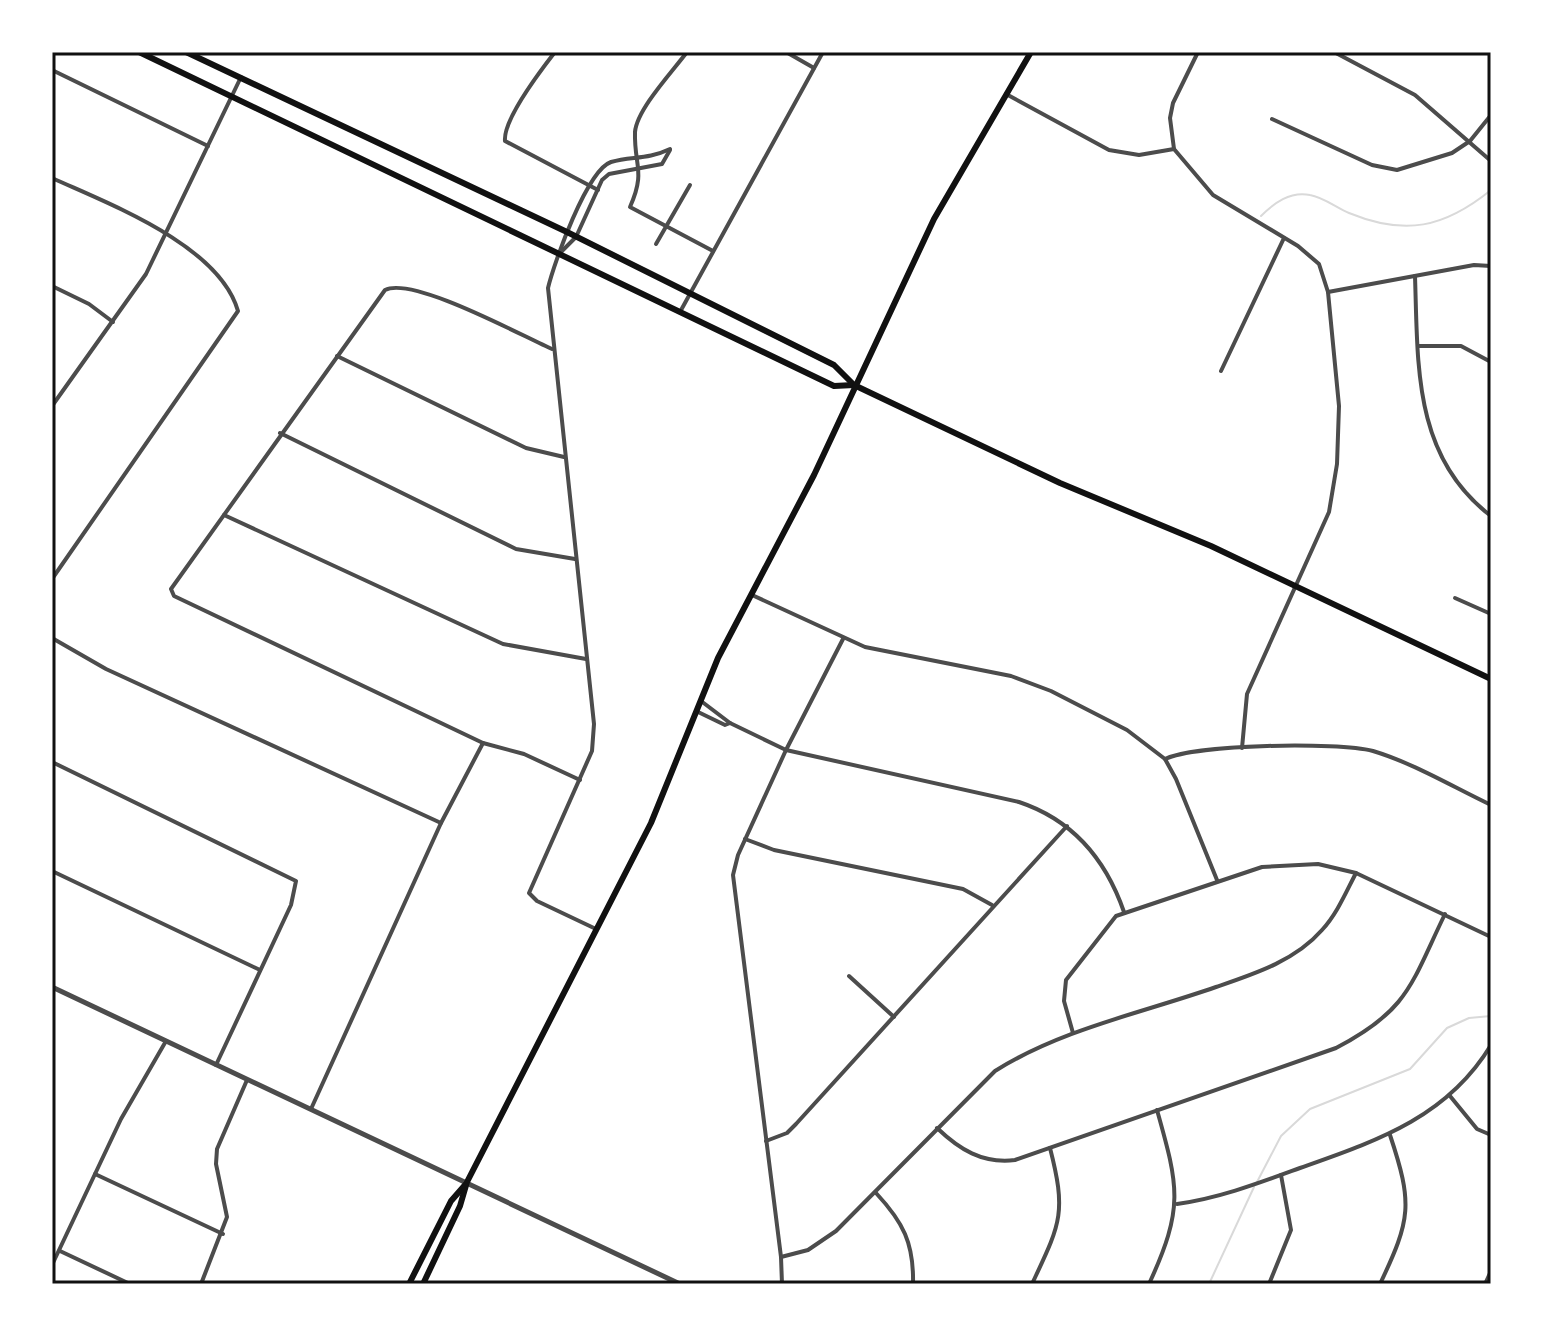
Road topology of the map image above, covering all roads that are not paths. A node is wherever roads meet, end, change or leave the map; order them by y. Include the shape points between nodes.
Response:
1 (186, 52) edge
2 (555, 52) edge
3 (687, 52) edge
4 (786, 52) edge
5 (823, 52) edge
6 (1031, 52) edge
7 (1198, 52) edge
8 (1334, 52) edge
9 (141, 53) edge
10 (814, 68) junction
11 (52, 70) edge
12 (241, 77) junction
13 (1006, 94) junction
14 (231, 96) junction
15 (1491, 115) edge
16 (1272, 119) dead end
17 (369, 139) junction
18 (1470, 141) junction
19 (208, 146) junction
20 (1174, 149) junction
21 (361, 157) junction
22 (639, 160) junction
23 (1491, 161) edge
24 (641, 170) junction
25 (52, 178) edge
26 (690, 185) dead end
27 (590, 186) junction
28 (598, 190) junction
29 (666, 226) junction
30 (167, 232) junction
31 (567, 232) junction
32 (576, 237) junction
33 (1284, 238) junction
34 (656, 244) dead end
35 (713, 251) junction
36 (560, 253) junction
37 (1491, 266) edge
38 (1415, 276) junction
39 (52, 286) edge
40 (1328, 292) junction
41 (690, 294) junction
42 (680, 312) junction
43 (113, 322) junction
44 (1418, 346) junction
45 (552, 349) junction
46 (337, 356) junction
47 (1491, 362) edge
48 (1221, 371) dead end
49 (854, 385) junction
50 (54, 399) edge
51 (52, 406) edge
52 (280, 433) junction
53 (564, 457) junction
54 (224, 515) junction
55 (1491, 516) edge
56 (575, 559) junction
57 (52, 579) edge
58 (1297, 586) junction
59 (751, 594) junction
60 (1455, 598) dead end
61 (1491, 614) edge
62 (52, 638) edge
63 (843, 639) junction
64 (586, 659) junction
65 (1491, 679) edge
66 (700, 701) junction
67 (695, 711) junction
68 (730, 723) junction
69 (483, 743) junction
70 (1242, 748) junction
71 (786, 750) junction
72 (1165, 759) junction
73 (52, 762) edge
74 (580, 780) junction
75 (1491, 805) edge
76 (441, 823) junction
77 (1067, 826) junction
78 (745, 839) junction
79 (52, 871) edge
80 (1356, 873) junction
81 (1217, 880) junction
82 (992, 905) junction
83 (1124, 912) junction
84 (1445, 914) junction
85 (598, 930) junction
86 (1491, 937) edge
87 (260, 970) junction
88 (849, 976) dead end
89 (52, 987) edge
90 (894, 1017) junction
91 (1073, 1033) junction
92 (166, 1041) junction
93 (1491, 1045) edge
94 (216, 1065) junction
95 (247, 1080) junction
96 (1450, 1096) junction
97 (311, 1109) junction
98 (1157, 1110) junction
99 (937, 1128) junction
100 (1390, 1135) junction
101 (1491, 1135) edge
102 (766, 1141) junction
103 (1050, 1148) junction
104 (95, 1174) junction
105 (1281, 1175) junction
106 (467, 1182) junction
107 (876, 1193) junction
108 (1177, 1204) junction
109 (223, 1234) junction
110 (59, 1250) junction
111 (781, 1257) junction
112 (52, 1265) edge
113 (1491, 1271) edge
114 (130, 1284) edge
115 (201, 1284) edge
116 (409, 1284) edge
117 (423, 1284) edge
118 (680, 1284) edge
119 (782, 1284) edge
120 (913, 1284) edge
121 (1032, 1284) edge
122 (1149, 1284) edge
123 (1269, 1284) edge
124 (1380, 1284) edge
125 (1485, 1284) edge

1 - 12 main road
2 - 27 street via 504,139 508,146
3 - 22 street via 640,116 635,131
4 - 10 street
5 - 10 street
6 - 13 main road
7 - 20 street via 1173,103
8 - 18 street via 1415,95
9 - 14 main road
10 - 35 street
11 - 19 street
12 - 14 street
12 - 17 main road
13 - 20 street via 1109,150 1139,155
13 - 49 main road via 934,219
14 - 19 street
14 - 21 main road
15 - 18 street
16 - 18 street via 1382,169 1418,166
17 - 21 main road
17 - 31 main road
18 - 23 street
19 - 30 street
20 - 33 street via 1213,195
21 - 36 main road
22 - 24 street
22 - 24 street via 670,149 662,164
22 - 27 street via 610,162
24 - 28 street via 609,174
24 - 29 street via 630,207
25 - 30 street
26 - 29 street
27 - 28 street
27 - 31 street
28 - 32 street
29 - 34 street
29 - 35 street
30 - 43 street
30 - 57 street via 223,283 238,311
31 - 32 main road
31 - 36 street
32 - 36 street
32 - 41 main road
33 - 40 street via 1319,264
33 - 48 street
35 - 41 street
36 - 42 main road
36 - 45 street via 548,288
37 - 38 street
38 - 40 street
38 - 44 street
39 - 43 street
40 - 58 street via 1339,406 1337,464 1329,512
41 - 42 street
41 - 49 main road via 834,365
42 - 49 main road via 834,386
43 - 50 street
44 - 47 street via 1461,346
44 - 55 street via 1423,410 1433,443 1457,484
45 - 46 street via 429,294 391,287
45 - 53 street
46 - 52 street
46 - 53 street via 526,448
49 - 58 main road via 1060,483
49 - 59 main road
50 - 51 street
52 - 54 street
52 - 56 street via 516,549
53 - 56 street
54 - 64 street via 503,644
54 - 69 street via 173,585 172,594
56 - 64 street
58 - 65 main road
58 - 70 street via 1247,694
59 - 63 street
59 - 66 main road
60 - 61 street
62 - 76 street via 106,669
63 - 71 street
63 - 72 street via 1031,684 1127,730
64 - 74 street via 594,724 592,751
66 - 67 main road
66 - 68 street
67 - 68 street
67 - 85 main road via 651,823
68 - 71 street
69 - 74 street via 524,754
69 - 76 street
70 - 72 street via 1177,753
70 - 75 street via 1372,751
71 - 77 street via 1019,802
71 - 78 street
72 - 81 street
73 - 87 street via 296,881 297,892
74 - 85 street via 529,893
76 - 97 street
77 - 82 street
77 - 83 street via 1100,863
78 - 82 street via 774,850 963,889
78 - 102 street via 733,875
79 - 87 street
80 - 81 street via 1318,864 1281,864
80 - 84 street
80 - 91 street via 1324,929 1282,961
81 - 83 street
82 - 90 street
83 - 91 street via 1105,926 1066,980 1064,1001
84 - 86 street
84 - 98 street via 1403,999 1382,1021 1336,1048
85 - 106 main road
87 - 94 street
88 - 90 street
89 - 92 street
90 - 102 street via 796,1124
91 - 99 street via 995,1071
92 - 94 street
92 - 104 street
93 - 96 street
94 - 95 street
95 - 97 street
95 - 109 street via 217,1149 227,1217
96 - 100 street
96 - 101 street via 1477,1129
97 - 106 street
98 - 103 street
98 - 108 street via 1175,1174
99 - 103 street via 956,1146 991,1161 1015,1160
99 - 107 street
100 - 105 street
100 - 124 street via 1407,1204 1404,1231
102 - 111 street
103 - 121 street via 1061,1191 1060,1213
104 - 109 street
104 - 110 street
105 - 108 street
105 - 123 street via 1291,1230
106 - 116 main road via 451,1201
106 - 117 main road
106 - 118 street
107 - 111 street via 826,1240
107 - 120 street via 901,1221
108 - 122 street
109 - 115 street
110 - 112 street
110 - 114 street
111 - 119 street
113 - 125 street

